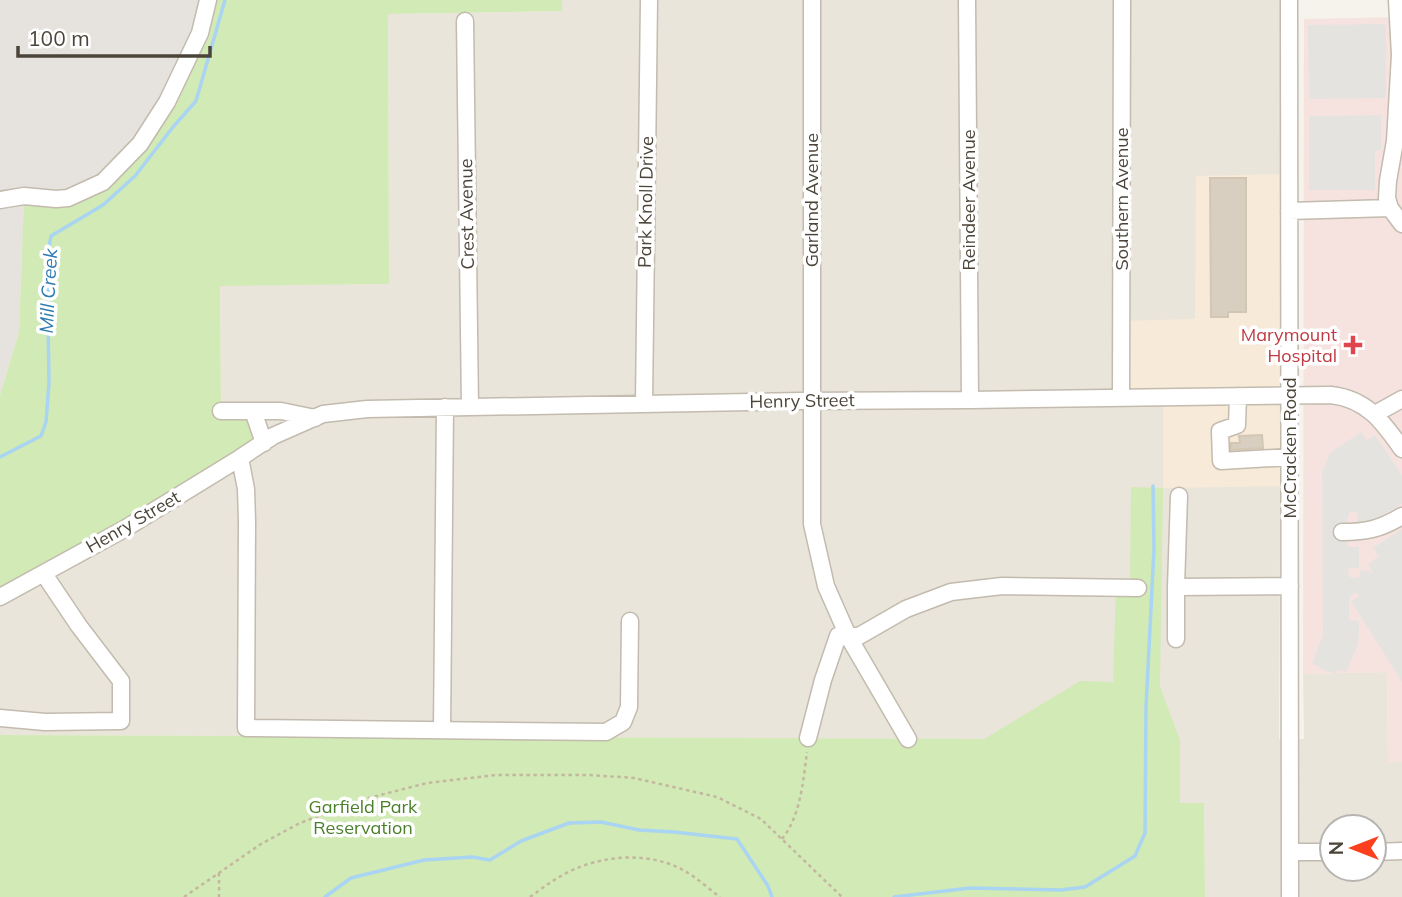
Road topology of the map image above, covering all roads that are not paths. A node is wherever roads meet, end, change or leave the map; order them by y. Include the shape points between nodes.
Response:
1 (208, 0) edge
2 (649, 0) edge
3 (812, 0) edge
4 (967, 0) edge
5 (1122, 0) edge
6 (1289, 0) edge
7 (1397, 0) edge
8 (465, 21) dead end
9 (0, 200) edge
10 (1390, 208) junction
11 (1289, 211) junction
12 (1402, 224) edge
13 (1290, 395) junction
14 (1238, 396) junction
15 (1122, 397) junction
16 (1402, 399) edge
17 (812, 400) junction
18 (970, 400) junction
19 (643, 403) junction
20 (445, 407) junction
21 (470, 407) junction
22 (221, 411) dead end
23 (253, 411) junction
24 (1375, 414) junction
25 (315, 418) junction
26 (264, 443) junction
27 (1402, 449) edge
28 (1290, 457) junction
29 (240, 458) junction
30 (1179, 496) dead end
31 (1402, 516) edge
32 (1342, 532) dead end
33 (44, 573) junction
34 (1290, 586) junction
35 (1176, 587) junction
36 (1138, 588) dead end
37 (0, 597) edge
38 (630, 621) dead end
39 (848, 636) junction
40 (1176, 639) dead end
41 (0, 718) edge
42 (442, 730) junction
43 (808, 738) road end
44 (908, 739) dead end
45 (1290, 852) junction
46 (1318, 852) edge
47 (1290, 897) edge

1 - 9 street via 200,33 167,102 140,144 103,182 68,198
2 - 19 street, Park Knoll Drive
3 - 17 street, Garland Avenue
4 - 18 street, Reindeer Avenue
5 - 15 street, Southern Avenue
6 - 11 street, McCracken Road
7 - 10 street via 1400,55 1388,181
8 - 21 street, Crest Avenue
10 - 11 street
10 - 12 street
11 - 13 street, McCracken Road
13 - 14 street, Henry Street
13 - 24 street, Henry Street via 1342,396
13 - 28 street, McCracken Road
14 - 15 street, Henry Street
14 - 28 street via 1237,425 1220,431 1221,461
15 - 18 street, Henry Street
16 - 24 street
17 - 18 street, Henry Street
17 - 19 street, Henry Street
17 - 39 street, Garland Avenue via 812,524 826,586
19 - 21 street, Henry Street
20 - 21 street, Henry Street
20 - 25 street, Henry Street via 368,409
20 - 42 street
22 - 23 street, Henry Street
23 - 25 street, Henry Street
23 - 26 street
24 - 27 street
25 - 26 street, Henry Street
26 - 29 street, Henry Street
28 - 34 street, McCracken Road
29 - 33 street, Henry Street
29 - 42 street via 247,522 246,727
30 - 35 street
31 - 32 street via 1381,528
33 - 37 street, Henry Street
33 - 41 street via 121,681 121,721
34 - 35 street
34 - 45 street, McCracken Road
35 - 40 street
36 - 39 street via 1002,586 951,592 906,609 859,636
38 - 42 street via 629,707 623,722 606,732
39 - 43 street via 838,636
39 - 44 street, Garland Avenue
45 - 46 street
45 - 47 street, McCracken Road

